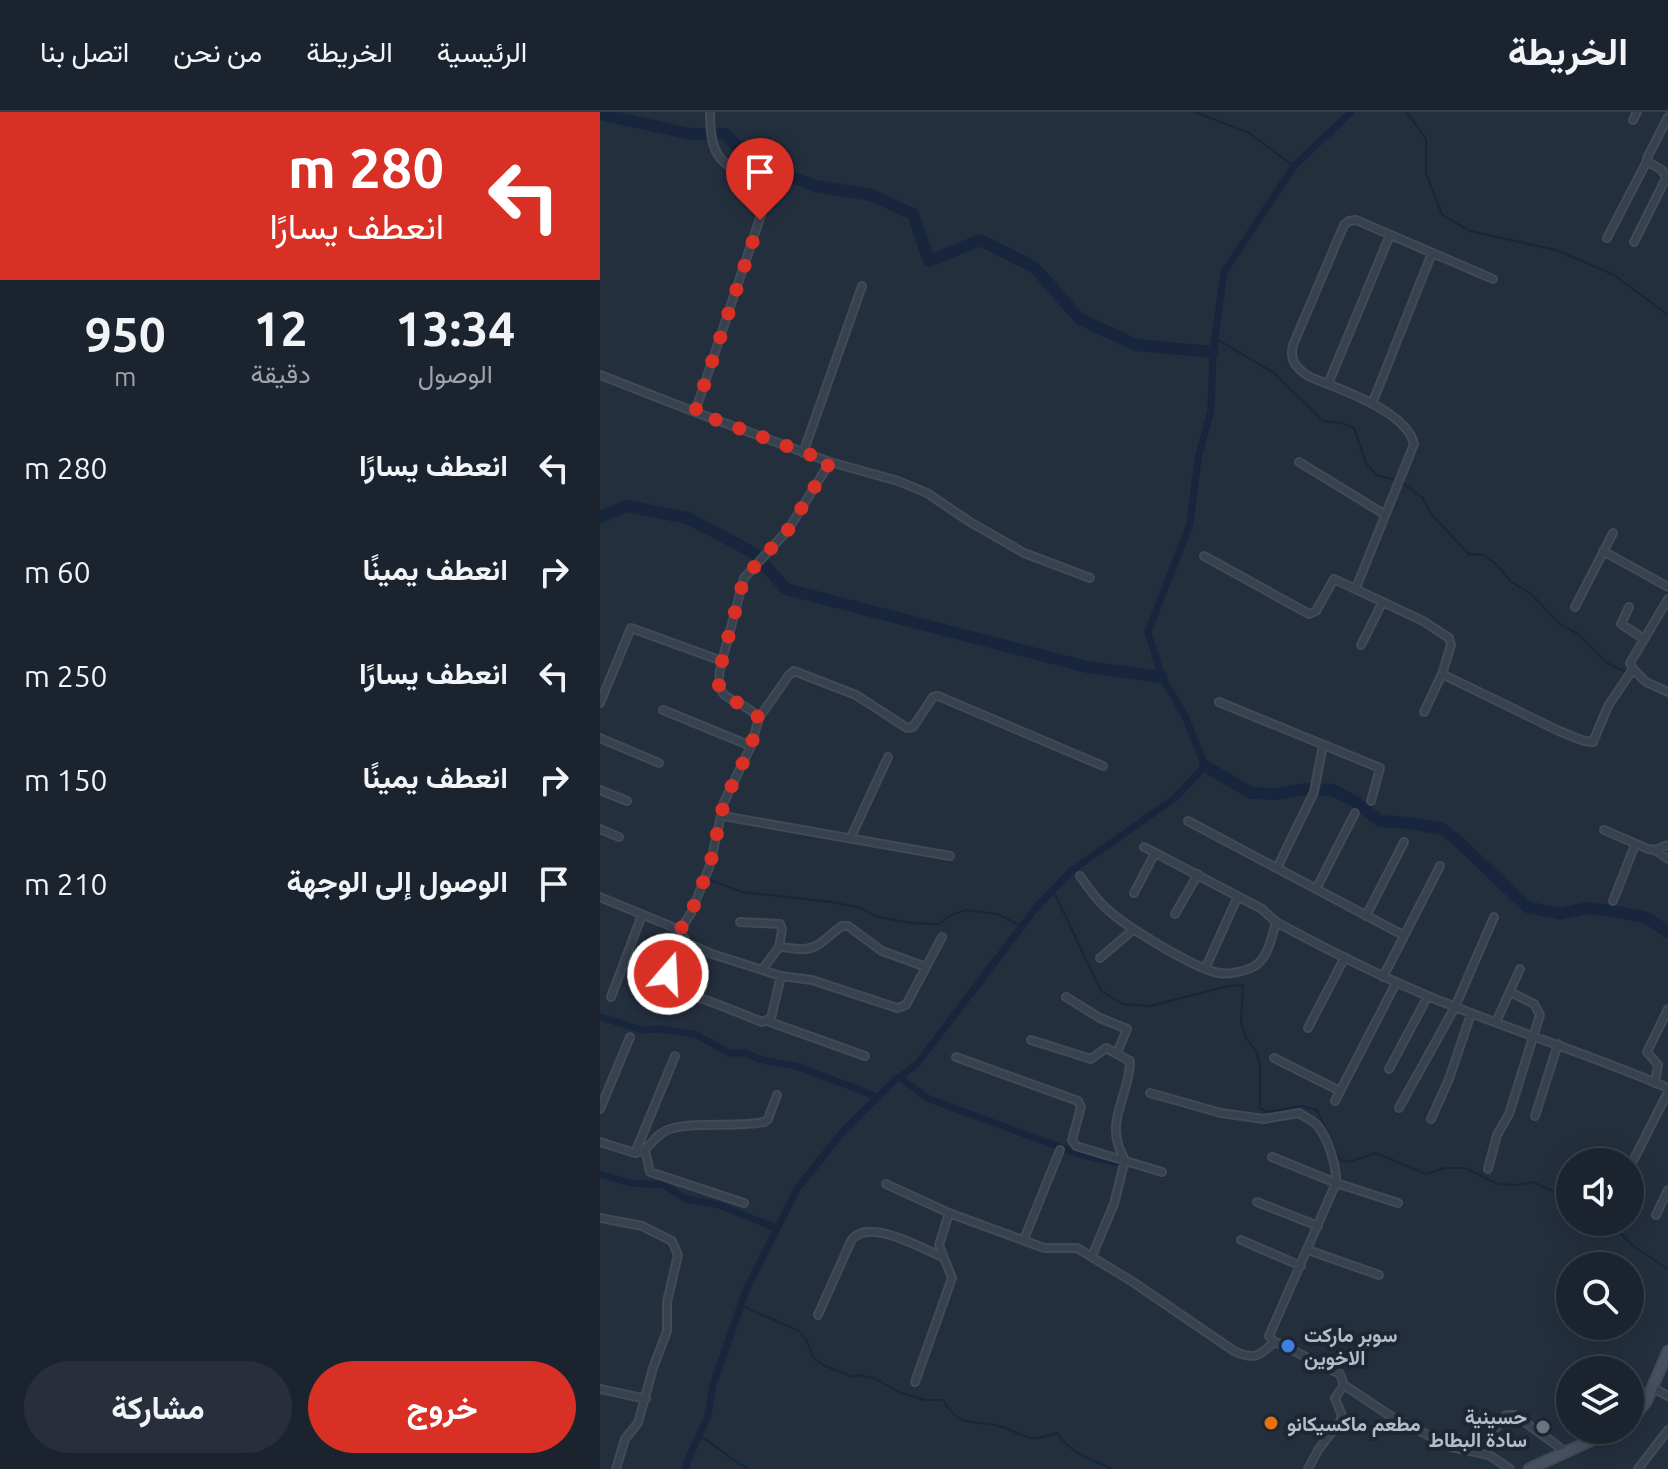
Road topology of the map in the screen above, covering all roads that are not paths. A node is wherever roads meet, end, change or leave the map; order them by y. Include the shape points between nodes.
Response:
1 (710, 112) edge
2 (1637, 112) edge
3 (1668, 117) edge
4 (1633, 120) dead end
5 (1647, 161) junction
6 (1390, 235) junction
7 (1607, 238) dead end
8 (1634, 242) dead end
9 (1432, 253) junction
10 (1493, 279) dead end
11 (862, 286) dead end
12 (600, 375) edge
13 (1328, 384) junction
14 (1372, 404) junction
15 (695, 412) junction
16 (803, 453) junction
17 (830, 462) junction
18 (1299, 462) dead end
19 (1384, 514) junction
20 (1613, 533) dead end
21 (1603, 551) junction
22 (1204, 556) dead end
23 (1090, 578) dead end
24 (1668, 587) edge
25 (1356, 588) junction
26 (1668, 599) edge
27 (1382, 603) junction
28 (1575, 607) dead end
29 (1629, 607) dead end
30 (1644, 639) junction
31 (1361, 645) dead end
32 (722, 661) junction
33 (1633, 669) junction
34 (1442, 674) junction
35 (1668, 692) edge
36 (1219, 702) dead end
37 (600, 703) edge
38 (663, 710) dead end
39 (1424, 712) dead end
40 (759, 718) junction
41 (600, 738) edge
42 (1323, 745) junction
43 (751, 746) junction
44 (888, 757) dead end
45 (659, 763) dead end
46 (1103, 766) dead end
47 (600, 790) edge
48 (627, 801) dead end
49 (1371, 801) dead end
50 (1355, 813) dead end
51 (723, 816) junction
52 (1188, 821) dead end
53 (600, 829) edge
54 (1604, 830) dead end
55 (619, 837) dead end
56 (851, 837) junction
57 (1668, 839) edge
58 (1404, 842) dead end
59 (1635, 845) junction
60 (1144, 847) dead end
61 (1662, 848) edge
62 (1155, 853) junction
63 (950, 856) dead end
64 (1668, 859) edge
65 (1440, 866) dead end
66 (1277, 868) junction
67 (1198, 874) junction
68 (1080, 876) dead end
69 (1316, 889) junction
70 (1134, 893) dead end
71 (1238, 896) junction
72 (600, 897) edge
73 (1613, 901) dead end
74 (1175, 914) dead end
75 (642, 915) junction
76 (1366, 916) junction
77 (1494, 917) dead end
78 (740, 922) dead end
79 (1276, 922) junction
80 (1134, 929) junction
81 (681, 933) junction
82 (1403, 935) junction
83 (942, 937) dead end
84 (779, 947) junction
85 (1345, 957) junction
86 (1100, 958) dead end
87 (926, 967) junction
88 (1205, 969) junction
89 (1520, 969) dead end
90 (762, 970) junction
91 (781, 976) junction
92 (1383, 977) junction
93 (1396, 983) junction
94 (1510, 992) junction
95 (1428, 996) junction
96 (611, 997) dead end
97 (1066, 997) dead end
98 (1455, 1007) junction
99 (1668, 1009) edge
100 (1471, 1014) junction
101 (767, 1021) junction
102 (1496, 1022) junction
103 (1308, 1028) dead end
104 (1535, 1036) junction
105 (630, 1037) dead end
106 (1031, 1040) dead end
107 (1558, 1044) junction
108 (1117, 1053) junction
109 (675, 1056) dead end
110 (865, 1056) dead end
111 (956, 1057) dead end
112 (1274, 1058) dead end
113 (1389, 1069) dead end
114 (1655, 1083) junction
115 (1667, 1087) edge
116 (1340, 1091) junction
117 (1150, 1093) dead end
118 (777, 1095) dead end
119 (1335, 1101) dead end
120 (1399, 1108) dead end
121 (600, 1109) edge
122 (1535, 1116) dead end
123 (1431, 1119) dead end
124 (600, 1142) edge
125 (1639, 1148) edge
126 (645, 1150) junction
127 (1060, 1150) dead end
128 (635, 1153) junction
129 (1272, 1157) dead end
130 (1125, 1160) junction
131 (1488, 1169) dead end
132 (1162, 1172) dead end
133 (1336, 1183) junction
134 (886, 1184) dead end
135 (1668, 1190) edge
136 (1257, 1202) dead end
137 (744, 1203) dead end
138 (1398, 1203) dead end
139 (949, 1213) junction
140 (1656, 1215) dead end
141 (600, 1218) edge
142 (1318, 1226) junction
143 (1024, 1239) junction
144 (1241, 1240) dead end
145 (1308, 1250) junction
146 (1092, 1256) junction
147 (943, 1257) junction
148 (1301, 1266) junction
149 (1379, 1275) dead end
150 (818, 1315) dead end
151 (1274, 1342) junction
152 (1668, 1351) edge
153 (915, 1382) dead end
154 (1344, 1385) junction
155 (1653, 1388) junction
156 (600, 1389) edge
157 (1668, 1396) edge
158 (646, 1399) junction
159 (1644, 1404) edge
160 (1496, 1428) dead end
161 (1668, 1430) edge
162 (1583, 1444) edge
163 (1566, 1452) junction
164 (616, 1469) edge
165 (1308, 1469) edge
166 (1510, 1469) edge
167 (1529, 1469) edge
168 (1638, 1469) edge

1 - 15 street via 717,154 730,169 765,183 768,194
2 - 4 street
3 - 5 street
5 - 7 street
5 - 8 street via 1666,178
6 - 9 street
6 - 13 street
6 - 13 street via 1356,220 1344,225 1293,345 1299,370
9 - 10 street
9 - 14 street
11 - 16 street
12 - 15 street
13 - 14 street
14 - 19 street via 1413,436 1414,448
15 - 16 street
16 - 17 street
17 - 23 street via 927,493 1024,553
17 - 32 street via 809,499 744,578
18 - 19 street
19 - 25 street
20 - 21 street
21 - 24 street
21 - 28 street
22 - 25 street via 1309,614 1334,579
25 - 27 street
26 - 30 street
27 - 31 street
27 - 34 street via 1449,638
29 - 30 street via 1621,624
30 - 33 street via 1630,663
32 - 37 street via 631,628
32 - 40 street via 720,690
33 - 34 street via 1608,706 1593,742
33 - 35 street
34 - 39 street
36 - 42 street
38 - 43 street
40 - 43 street
40 - 46 street via 794,671 856,695 907,728 938,696
41 - 45 street
42 - 49 street via 1380,768
42 - 66 street via 1314,792
43 - 51 street via 724,802
44 - 56 street
47 - 48 street
50 - 69 street
51 - 56 street
51 - 81 street via 710,865
52 - 66 street
53 - 55 street
54 - 59 street
56 - 63 street
57 - 61 street
58 - 76 street
59 - 61 street
59 - 73 street
60 - 62 street
61 - 64 street
62 - 67 street
62 - 70 street
65 - 82 street
66 - 69 street
67 - 71 street
67 - 74 street
68 - 80 street via 1108,911
69 - 76 street
71 - 79 street
71 - 88 street
72 - 75 street
75 - 81 street
75 - 96 street
76 - 82 street
77 - 98 street
78 - 84 street via 780,924
79 - 85 street
79 - 88 street via 1257,965 1220,974
80 - 86 street
80 - 88 street
81 - 90 street via 692,945
81 - 101 street via 669,985
82 - 92 street
83 - 87 street
84 - 87 street via 812,948 837,928 848,926 882,951
84 - 90 street
85 - 92 street
85 - 103 street
87 - 91 street via 902,1008 812,980
89 - 94 street
90 - 91 street
91 - 101 street
92 - 93 street
93 - 95 street
93 - 116 street
94 - 102 street
94 - 104 street via 1538,1010
95 - 98 street
95 - 113 street
97 - 108 street via 1127,1029
98 - 100 street
98 - 120 street
99 - 114 street via 1647,1052 1658,1065
100 - 102 street
100 - 123 street
101 - 110 street
102 - 104 street
104 - 107 street
104 - 131 street
105 - 121 street
106 - 108 street via 1091,1059 1104,1048
107 - 114 street
107 - 122 street
108 - 130 street via 1130,1064 1117,1115 1117,1144
109 - 128 street
111 - 130 street via 1078,1101 1073,1143
112 - 116 street
114 - 115 street
115 - 125 street
116 - 119 street
117 - 133 street via 1264,1119 1299,1113 1316,1124 1337,1168
118 - 126 street via 764,1122 667,1129
124 - 128 street
126 - 128 street
126 - 137 street via 654,1174
127 - 143 street
129 - 133 street
130 - 132 street
130 - 146 street
133 - 138 street
133 - 142 street
134 - 139 street
135 - 140 street
136 - 142 street
139 - 143 street
139 - 147 street via 939,1245
141 - 158 street via 642,1226 672,1241 677,1250 667,1331
142 - 145 street
143 - 146 street via 1044,1248 1077,1248
144 - 148 street
145 - 148 street
145 - 149 street
146 - 151 street via 1234,1351 1249,1358 1261,1356
147 - 150 street via 884,1233 858,1233
147 - 153 street via 952,1278
148 - 151 street via 1269,1336
151 - 154 street via 1340,1374
152 - 155 main road
154 - 165 street via 1335,1398 1340,1421
154 - 166 street via 1426,1436 1489,1455
155 - 157 street
155 - 159 main road
156 - 158 street
158 - 164 street
160 - 163 street via 1506,1415 1515,1415
161 - 168 street
162 - 163 main road
163 - 167 main road

